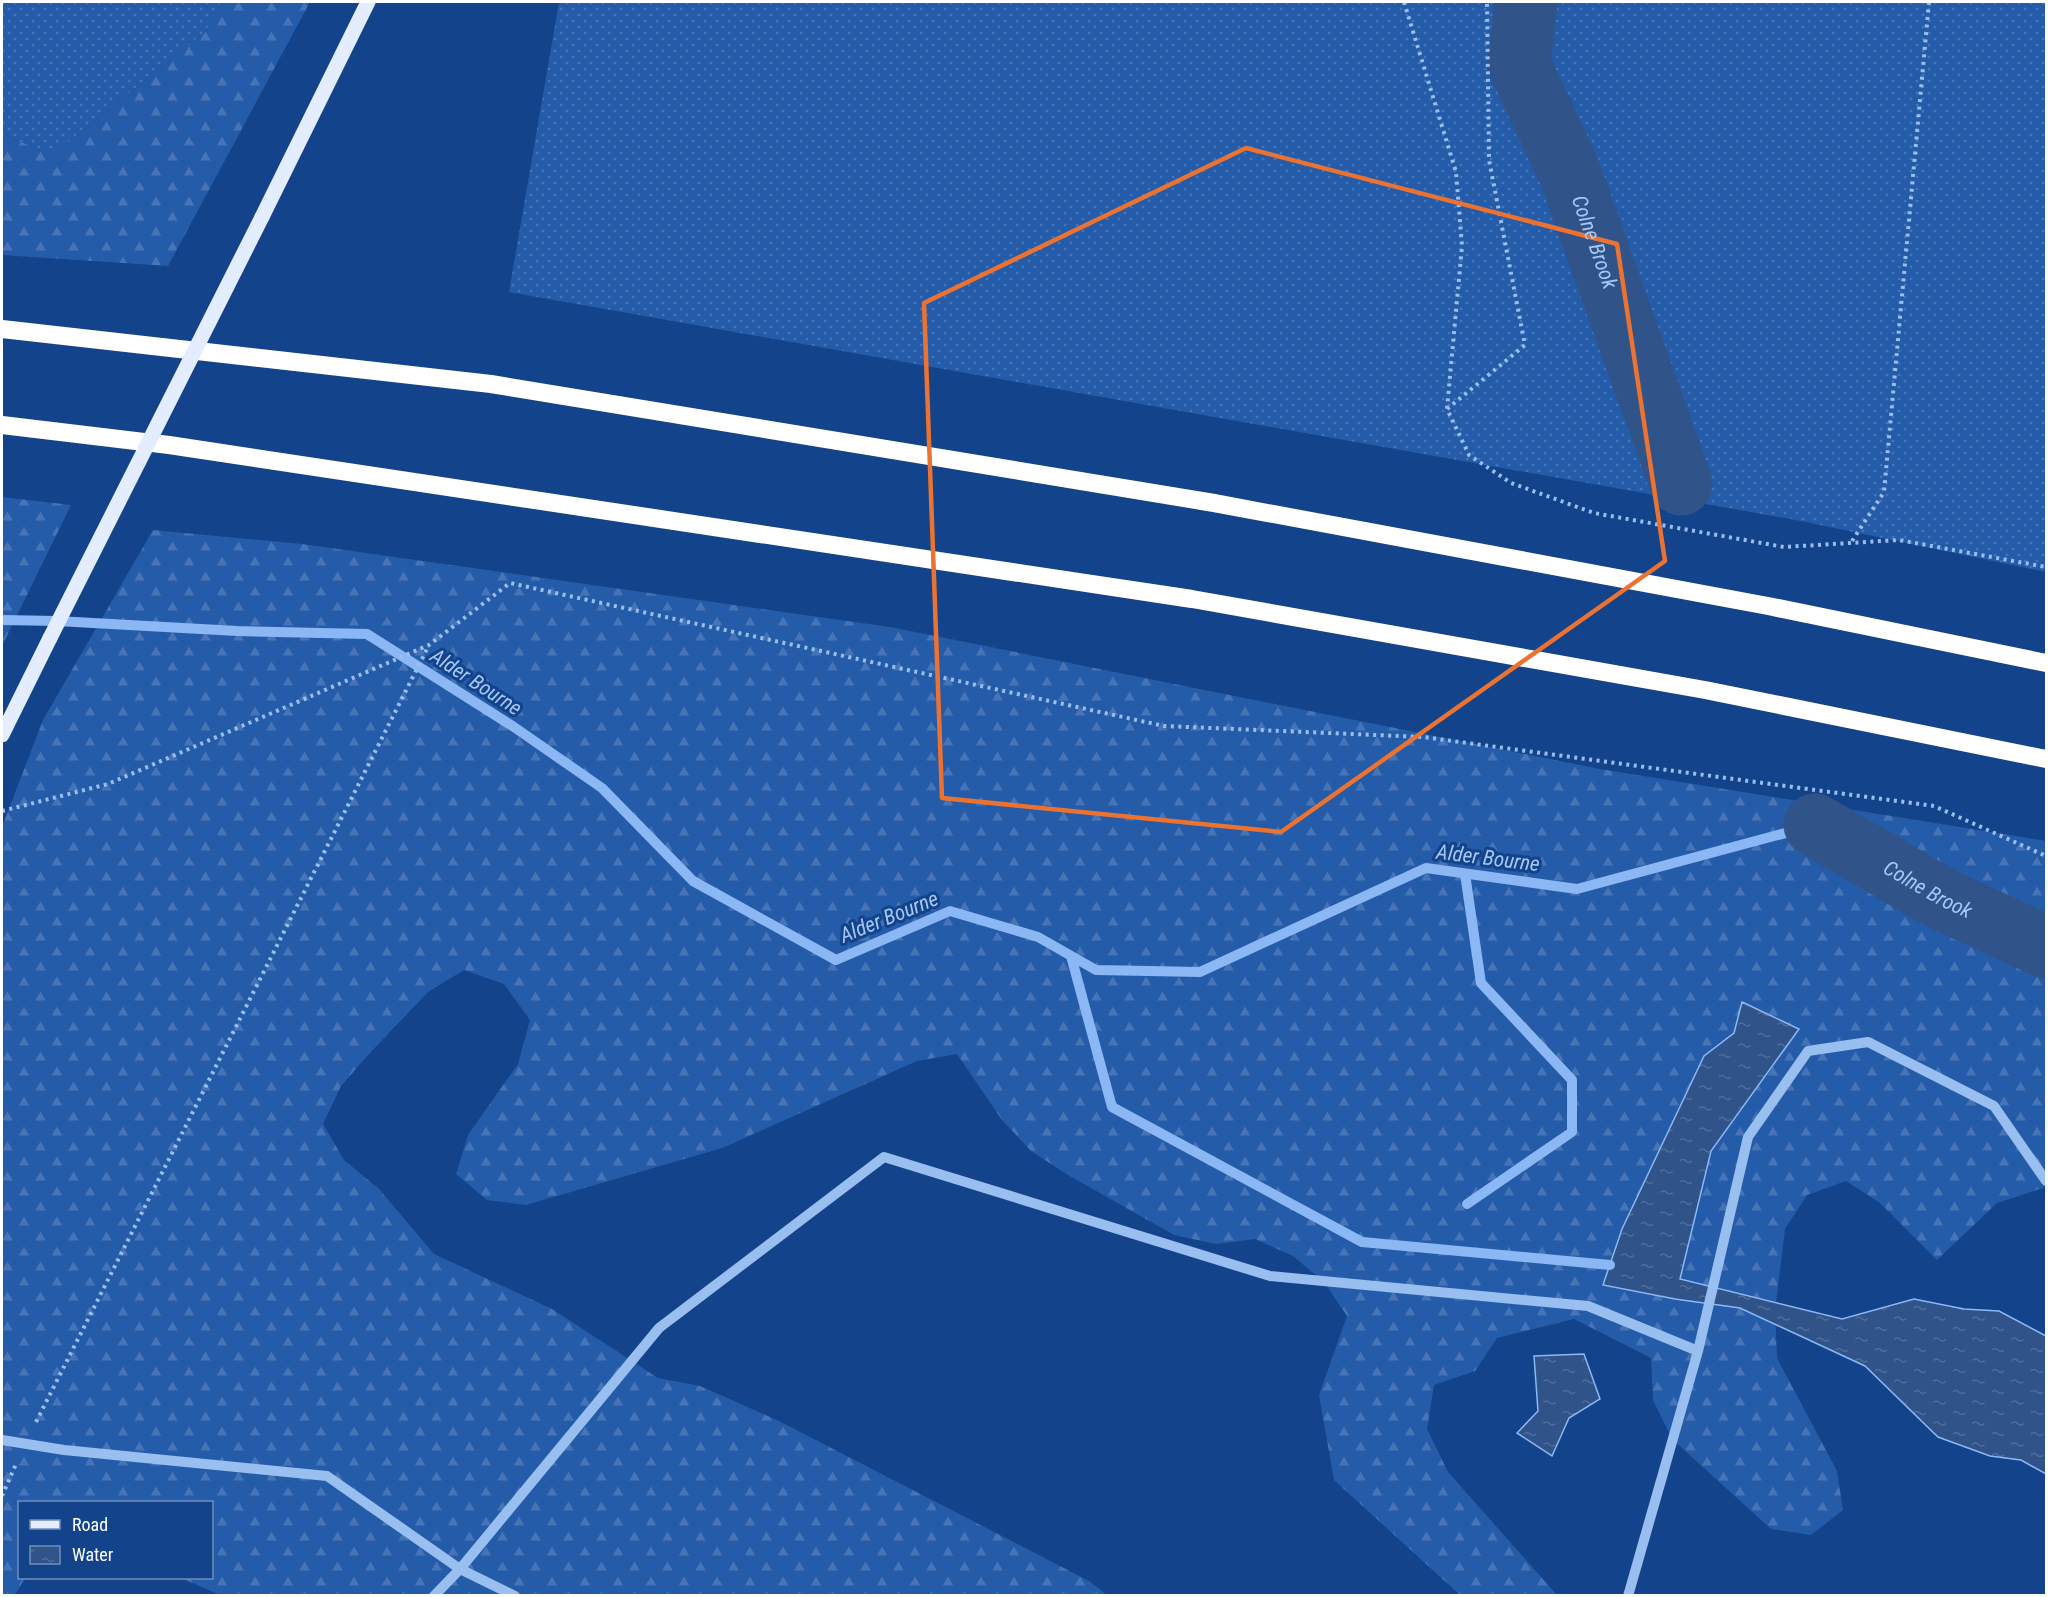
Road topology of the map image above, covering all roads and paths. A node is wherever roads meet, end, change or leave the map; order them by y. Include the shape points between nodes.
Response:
1 (368, 2) edge
2 (1404, 2) edge
3 (1487, 2) edge
4 (1929, 2) edge
5 (2, 329) edge
6 (1447, 409) junction
7 (2, 425) edge
8 (1852, 541) junction
9 (2046, 567) edge
10 (429, 645) junction
11 (2046, 663) edge
12 (2, 735) edge
13 (2046, 759) edge
14 (2, 811) edge
15 (2046, 856) edge
16 (2046, 1181) edge
17 (1698, 1351) junction
18 (2, 1440) edge
19 (26, 1444) junction
20 (2, 1496) edge
21 (460, 1569) junction
22 (434, 1596) edge
23 (515, 1596) edge
24 (1628, 1596) edge

1 - 12 main road, bridge
2 - 6 path via 1456,172 1462,246
3 - 6 path via 1489,160 1526,345
4 - 8 path via 1884,492
5 - 11 highway via 491,384 1214,503 1768,606
6 - 8 path via 1469,455 1511,483 1594,513 1784,547
7 - 13 highway via 169,445 1192,599 1705,690
8 - 9 path via 1899,540
10 - 14 path via 108,784
10 - 15 path via 510,584 1164,726 1423,736 1934,806
10 - 19 path
16 - 17 lane via 1994,1106 1868,1042 1808,1051 1748,1137
17 - 21 lane via 1588,1306 1270,1276 884,1157 659,1328
17 - 24 lane
18 - 19 lane
19 - 20 path
19 - 21 lane via 327,1476
21 - 22 lane
21 - 23 lane

